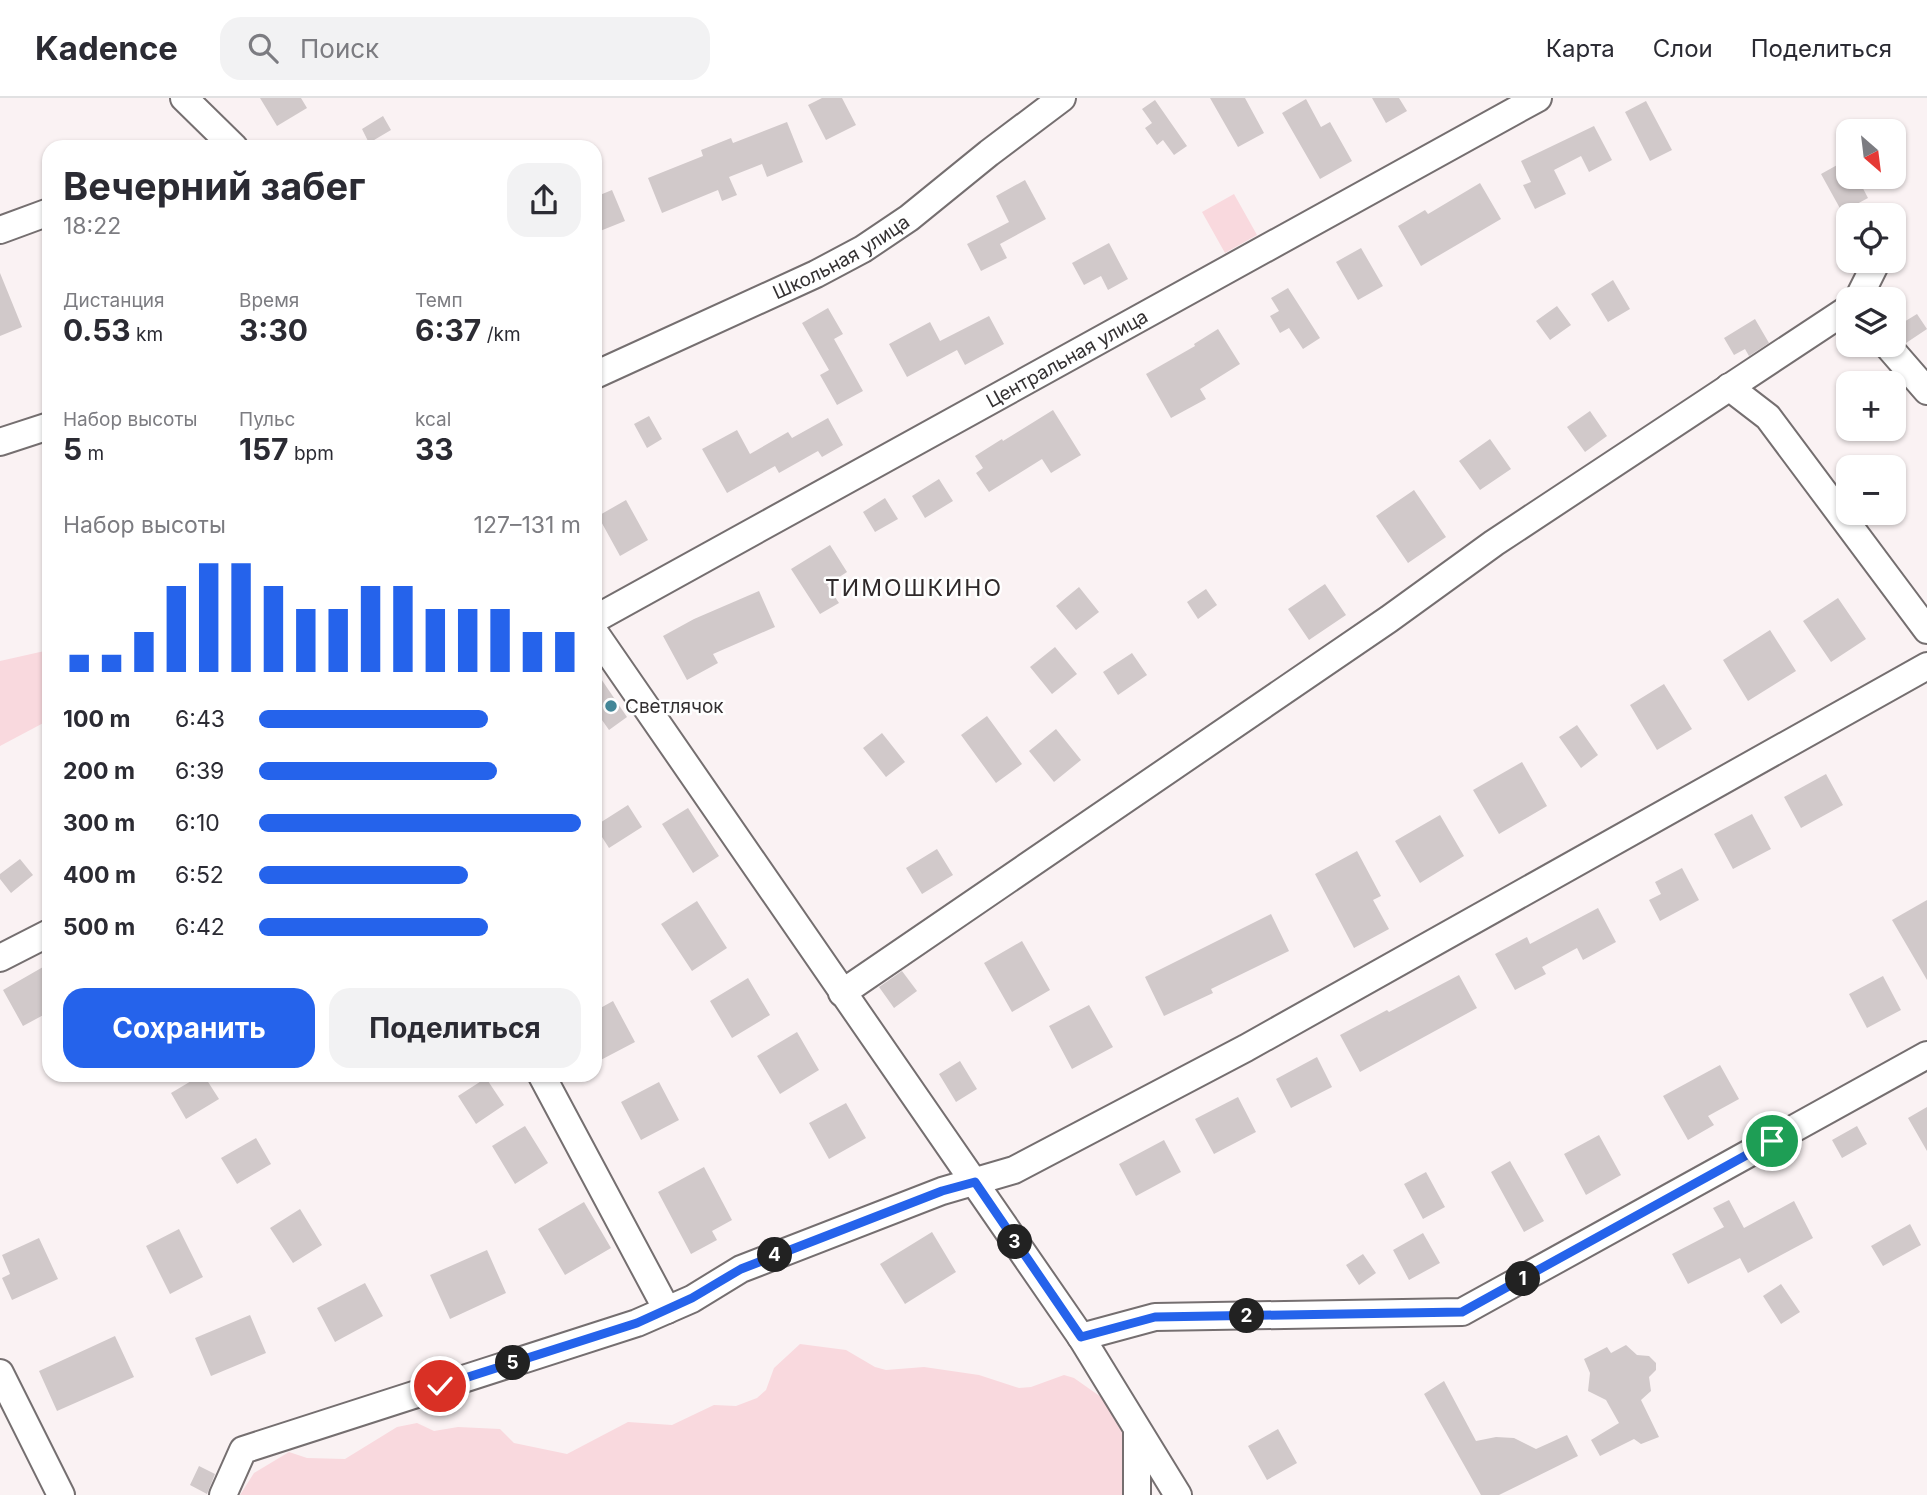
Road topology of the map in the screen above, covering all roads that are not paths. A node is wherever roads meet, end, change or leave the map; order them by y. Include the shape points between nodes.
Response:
1 (184, 98) edge
2 (1062, 98) edge
3 (1538, 98) edge
4 (227, 140) edge
5 (42, 215) edge
6 (0, 230) edge
7 (1836, 317) edge
8 (1897, 357) edge
9 (602, 372) edge
10 (1729, 387) junction
11 (1927, 391) edge
12 (42, 428) edge
13 (0, 442) edge
14 (602, 615) edge
15 (1927, 631) edge
16 (602, 643) edge
17 (1927, 666) edge
18 (42, 937) edge
19 (0, 958) edge
20 (842, 993) junction
21 (1927, 1055) edge
22 (545, 1082) edge
23 (975, 1182) junction
24 (667, 1310) junction
25 (1081, 1337) junction
26 (0, 1373) edge
27 (1137, 1430) junction
28 (61, 1495) edge
29 (223, 1495) edge
30 (1137, 1495) edge
31 (1178, 1495) edge

1 - 4 street
2 - 9 street, Школьная улица via 863,249
3 - 14 street, Центральная улица
5 - 6 street
7 - 10 street
8 - 11 street
10 - 15 street via 1768,417
10 - 20 street via 1494,543
12 - 13 street
16 - 20 street
17 - 23 street via 1246,1048 1014,1170
18 - 19 street
20 - 23 street
21 - 25 street via 1462,1312 1155,1317
22 - 24 street
23 - 24 street via 741,1269
23 - 25 street
24 - 29 street via 243,1450
25 - 27 street
26 - 28 street
27 - 30 street
27 - 31 street

